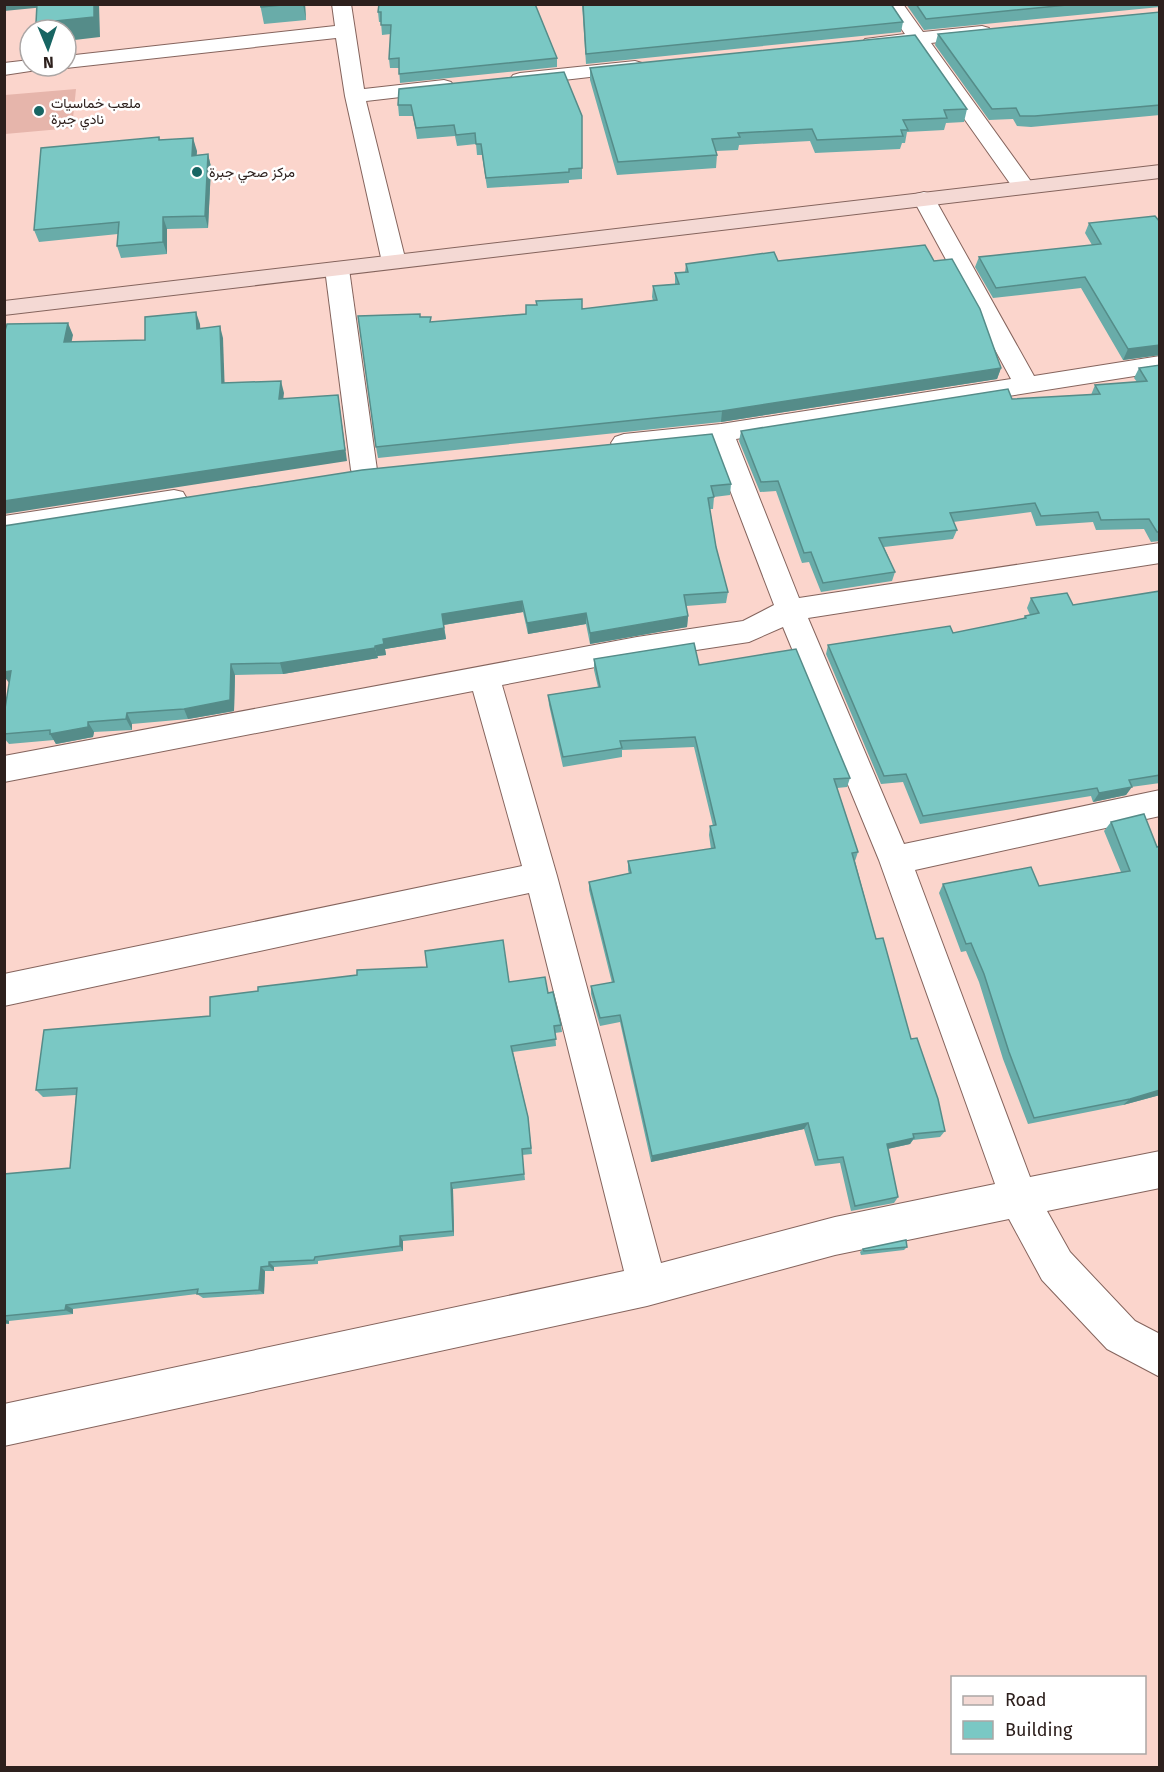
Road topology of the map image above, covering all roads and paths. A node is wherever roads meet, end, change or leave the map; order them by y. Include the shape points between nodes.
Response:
1 (340, 4) edge
2 (893, 4) edge
3 (998, 30) edge
4 (343, 31) junction
5 (916, 39) junction
6 (858, 45) edge
7 (78, 61) edge
8 (659, 65) edge
9 (495, 81) edge
10 (460, 85) edge
11 (355, 96) junction
12 (1160, 171) edge
13 (1024, 188) junction
14 (924, 199) junction
15 (393, 262) junction
16 (337, 269) junction
17 (4, 308) edge
18 (1160, 364) edge
19 (1026, 383) junction
20 (721, 433) junction
21 (602, 445) edge
22 (365, 470) edge
23 (202, 495) edge
24 (4, 526) edge
25 (1160, 553) edge
26 (790, 610) junction
27 (485, 679) junction
28 (4, 769) edge
29 (1160, 803) edge
30 (895, 860) junction
31 (541, 876) junction
32 (4, 990) edge
33 (1160, 1169) edge
34 (1020, 1200) junction
35 (647, 1286) junction
36 (1160, 1357) edge
37 (4, 1425) edge

1 - 4 street
2 - 5 street
3 - 5 street
4 - 7 street
4 - 11 street
5 - 6 street
5 - 13 street
8 - 9 street
10 - 11 street
11 - 15 street
12 - 13 street
13 - 14 street
14 - 15 street
14 - 19 street
15 - 16 street
16 - 17 street
16 - 22 street
18 - 19 street
19 - 20 street
20 - 21 street
20 - 26 street
23 - 24 street
25 - 26 street
26 - 27 street via 749,631 637,648
26 - 30 street
27 - 28 street
27 - 31 street
29 - 30 street
30 - 34 street
31 - 32 street
31 - 35 street
33 - 34 street
34 - 35 street via 835,1236
34 - 36 street via 1056,1266 1121,1335
35 - 37 street

